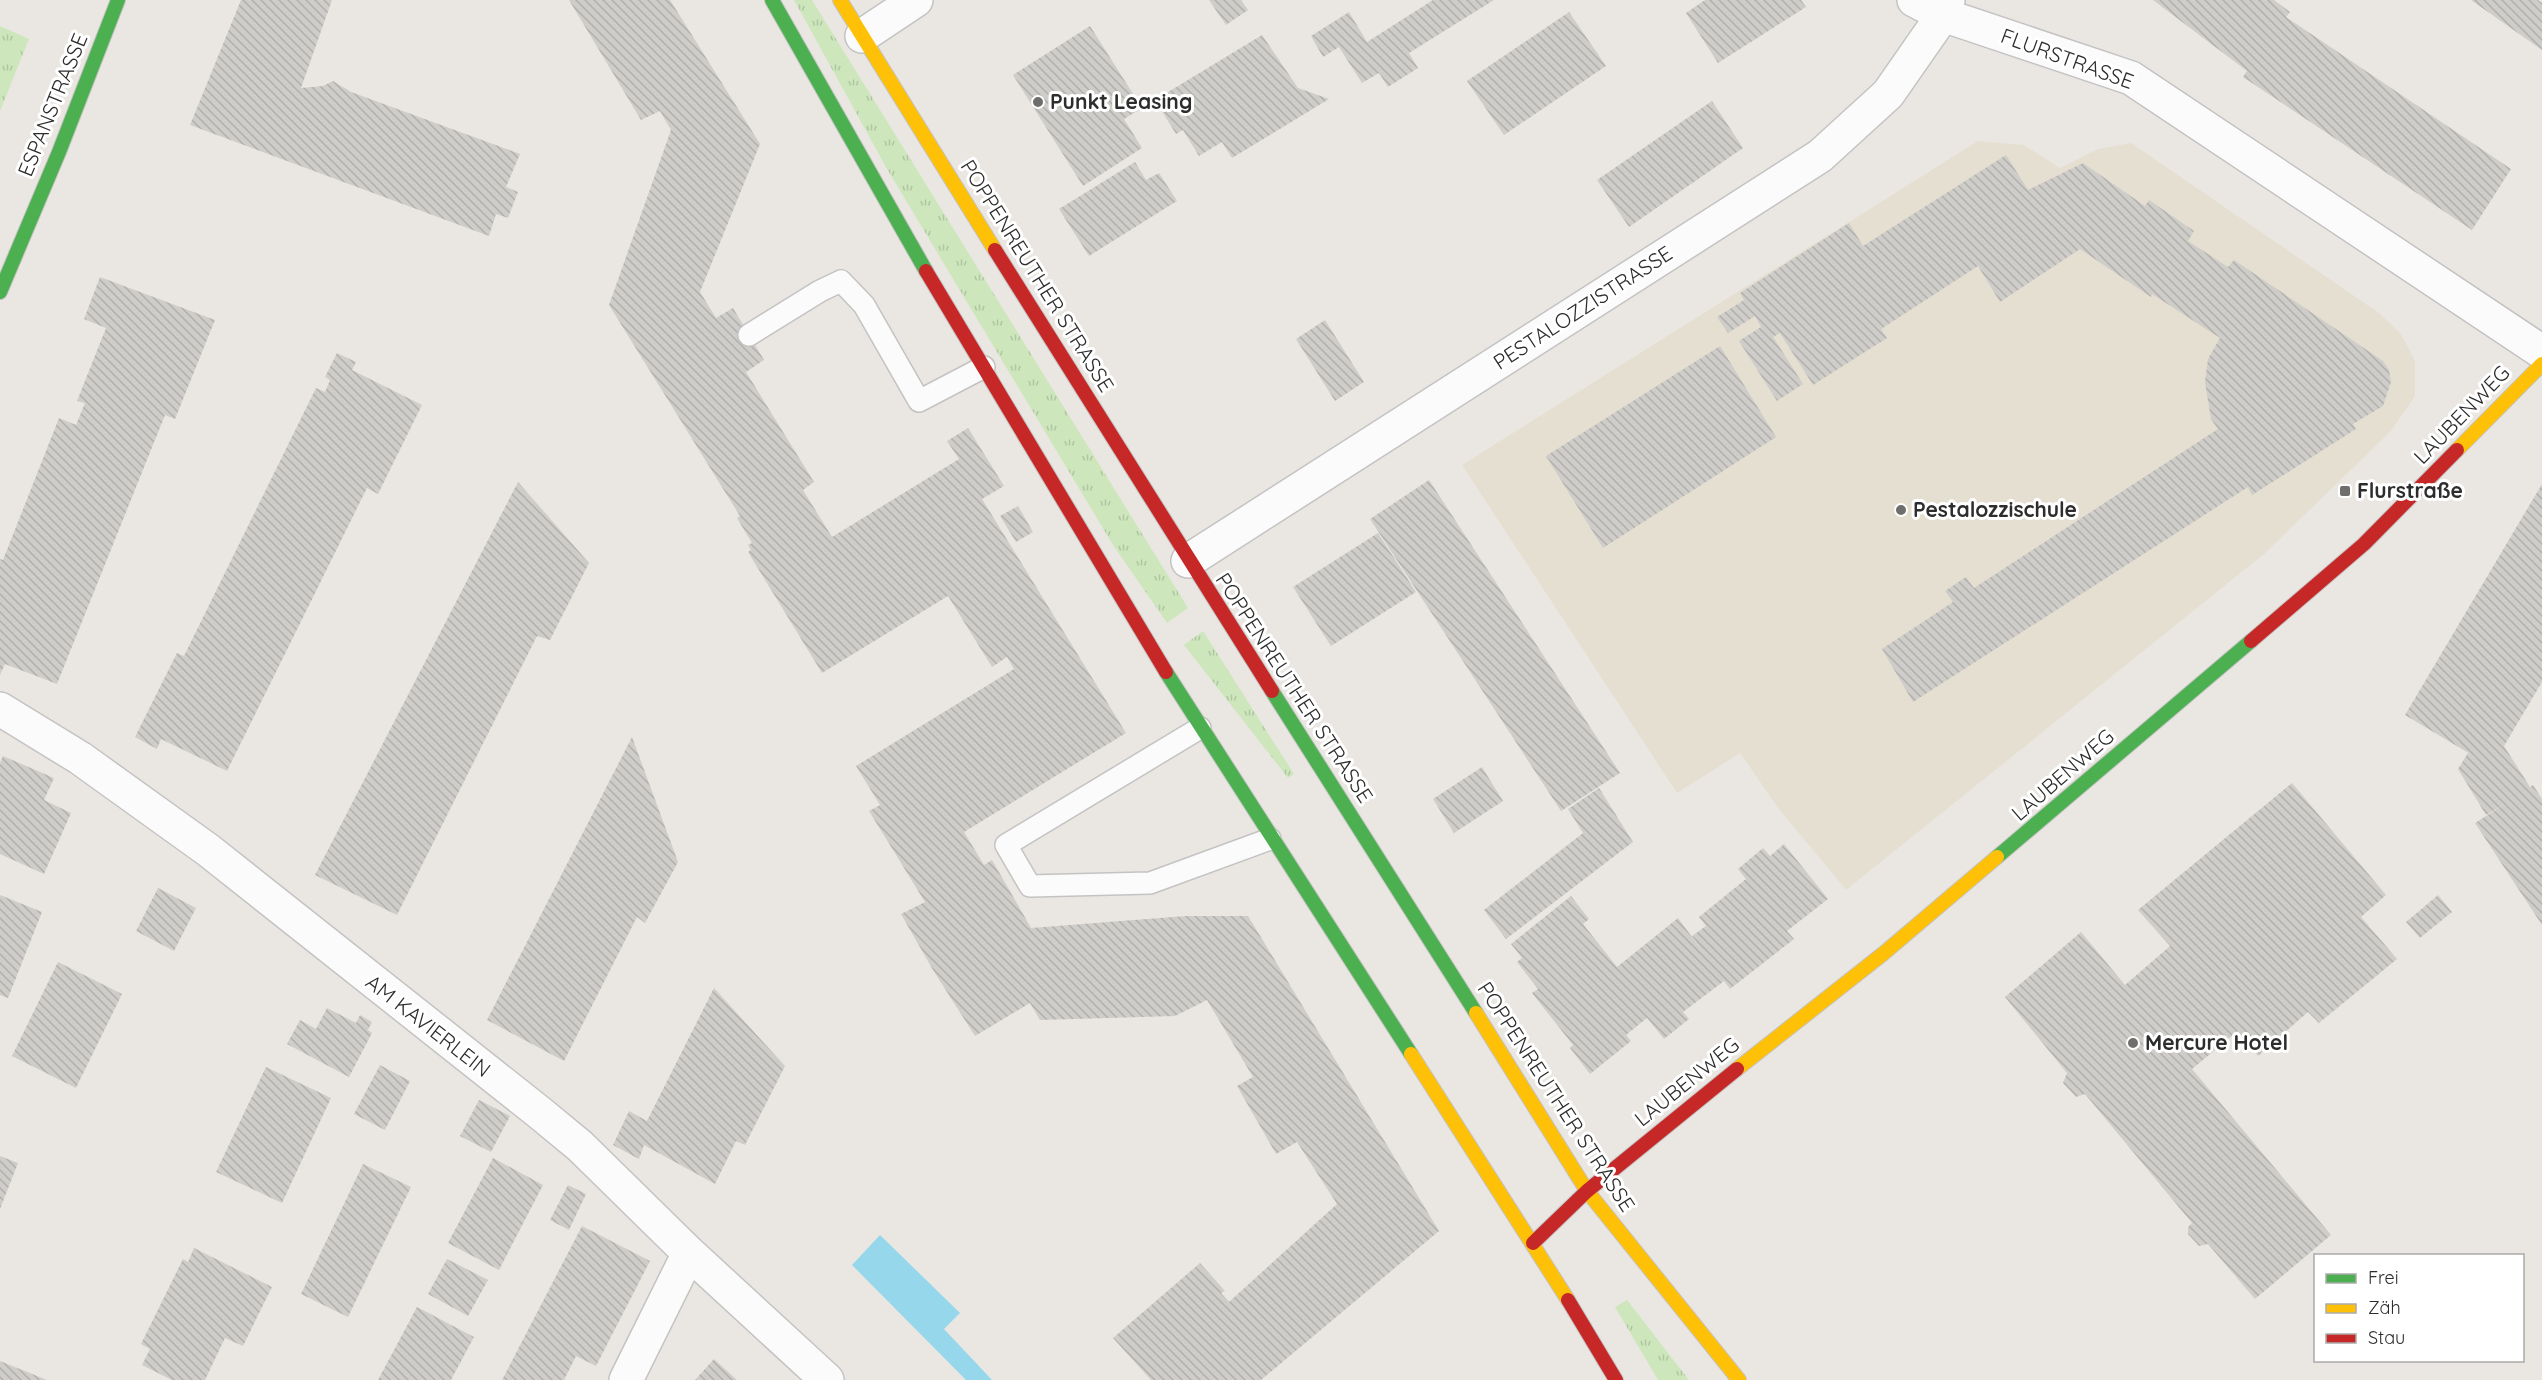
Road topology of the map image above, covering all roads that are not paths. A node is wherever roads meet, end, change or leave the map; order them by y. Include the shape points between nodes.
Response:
1 (118, 0) edge
2 (772, 0) edge
3 (840, 0) edge
4 (916, 0) edge
5 (1935, 5) edge
6 (862, 36) junction
7 (0, 292) edge
8 (749, 335) dead end
9 (2542, 352) edge
10 (2542, 364) edge
11 (984, 367) junction
12 (1188, 561) junction
13 (0, 709) edge
14 (1200, 728) junction
15 (1270, 839) junction
16 (1587, 1191) junction
17 (1533, 1243) junction
18 (689, 1253) junction
19 (626, 1380) edge
20 (827, 1380) edge
21 (1616, 1380) edge
22 (1739, 1380) edge

1 - 7 main road, ESPANSTRASSE
2 - 11 main road
3 - 6 main road, POPPENREUTHER STRASSE
4 - 6 street
5 - 9 street, FLURSTRASSE via 2131,78
5 - 12 street, PESTALOZZISTRASSE via 1888,94 1820,156
6 - 12 main road, POPPENREUTHER STRASSE
8 - 11 lane via 841,281 864,305 919,401
10 - 16 main road, LAUBENWEG via 2364,544 1884,953
11 - 14 main road
12 - 16 main road, POPPENREUTHER STRASSE
13 - 18 street, AM KAVIERLEIN via 80,758 207,850 580,1146
14 - 15 main road
14 - 15 lane via 1006,845 1030,886 1150,883
15 - 17 main road
16 - 17 main road, LAUBENWEG
16 - 22 main road, POPPENREUTHER STRASSE
17 - 21 main road
18 - 19 street
18 - 20 street, AM KAVIERLEIN

